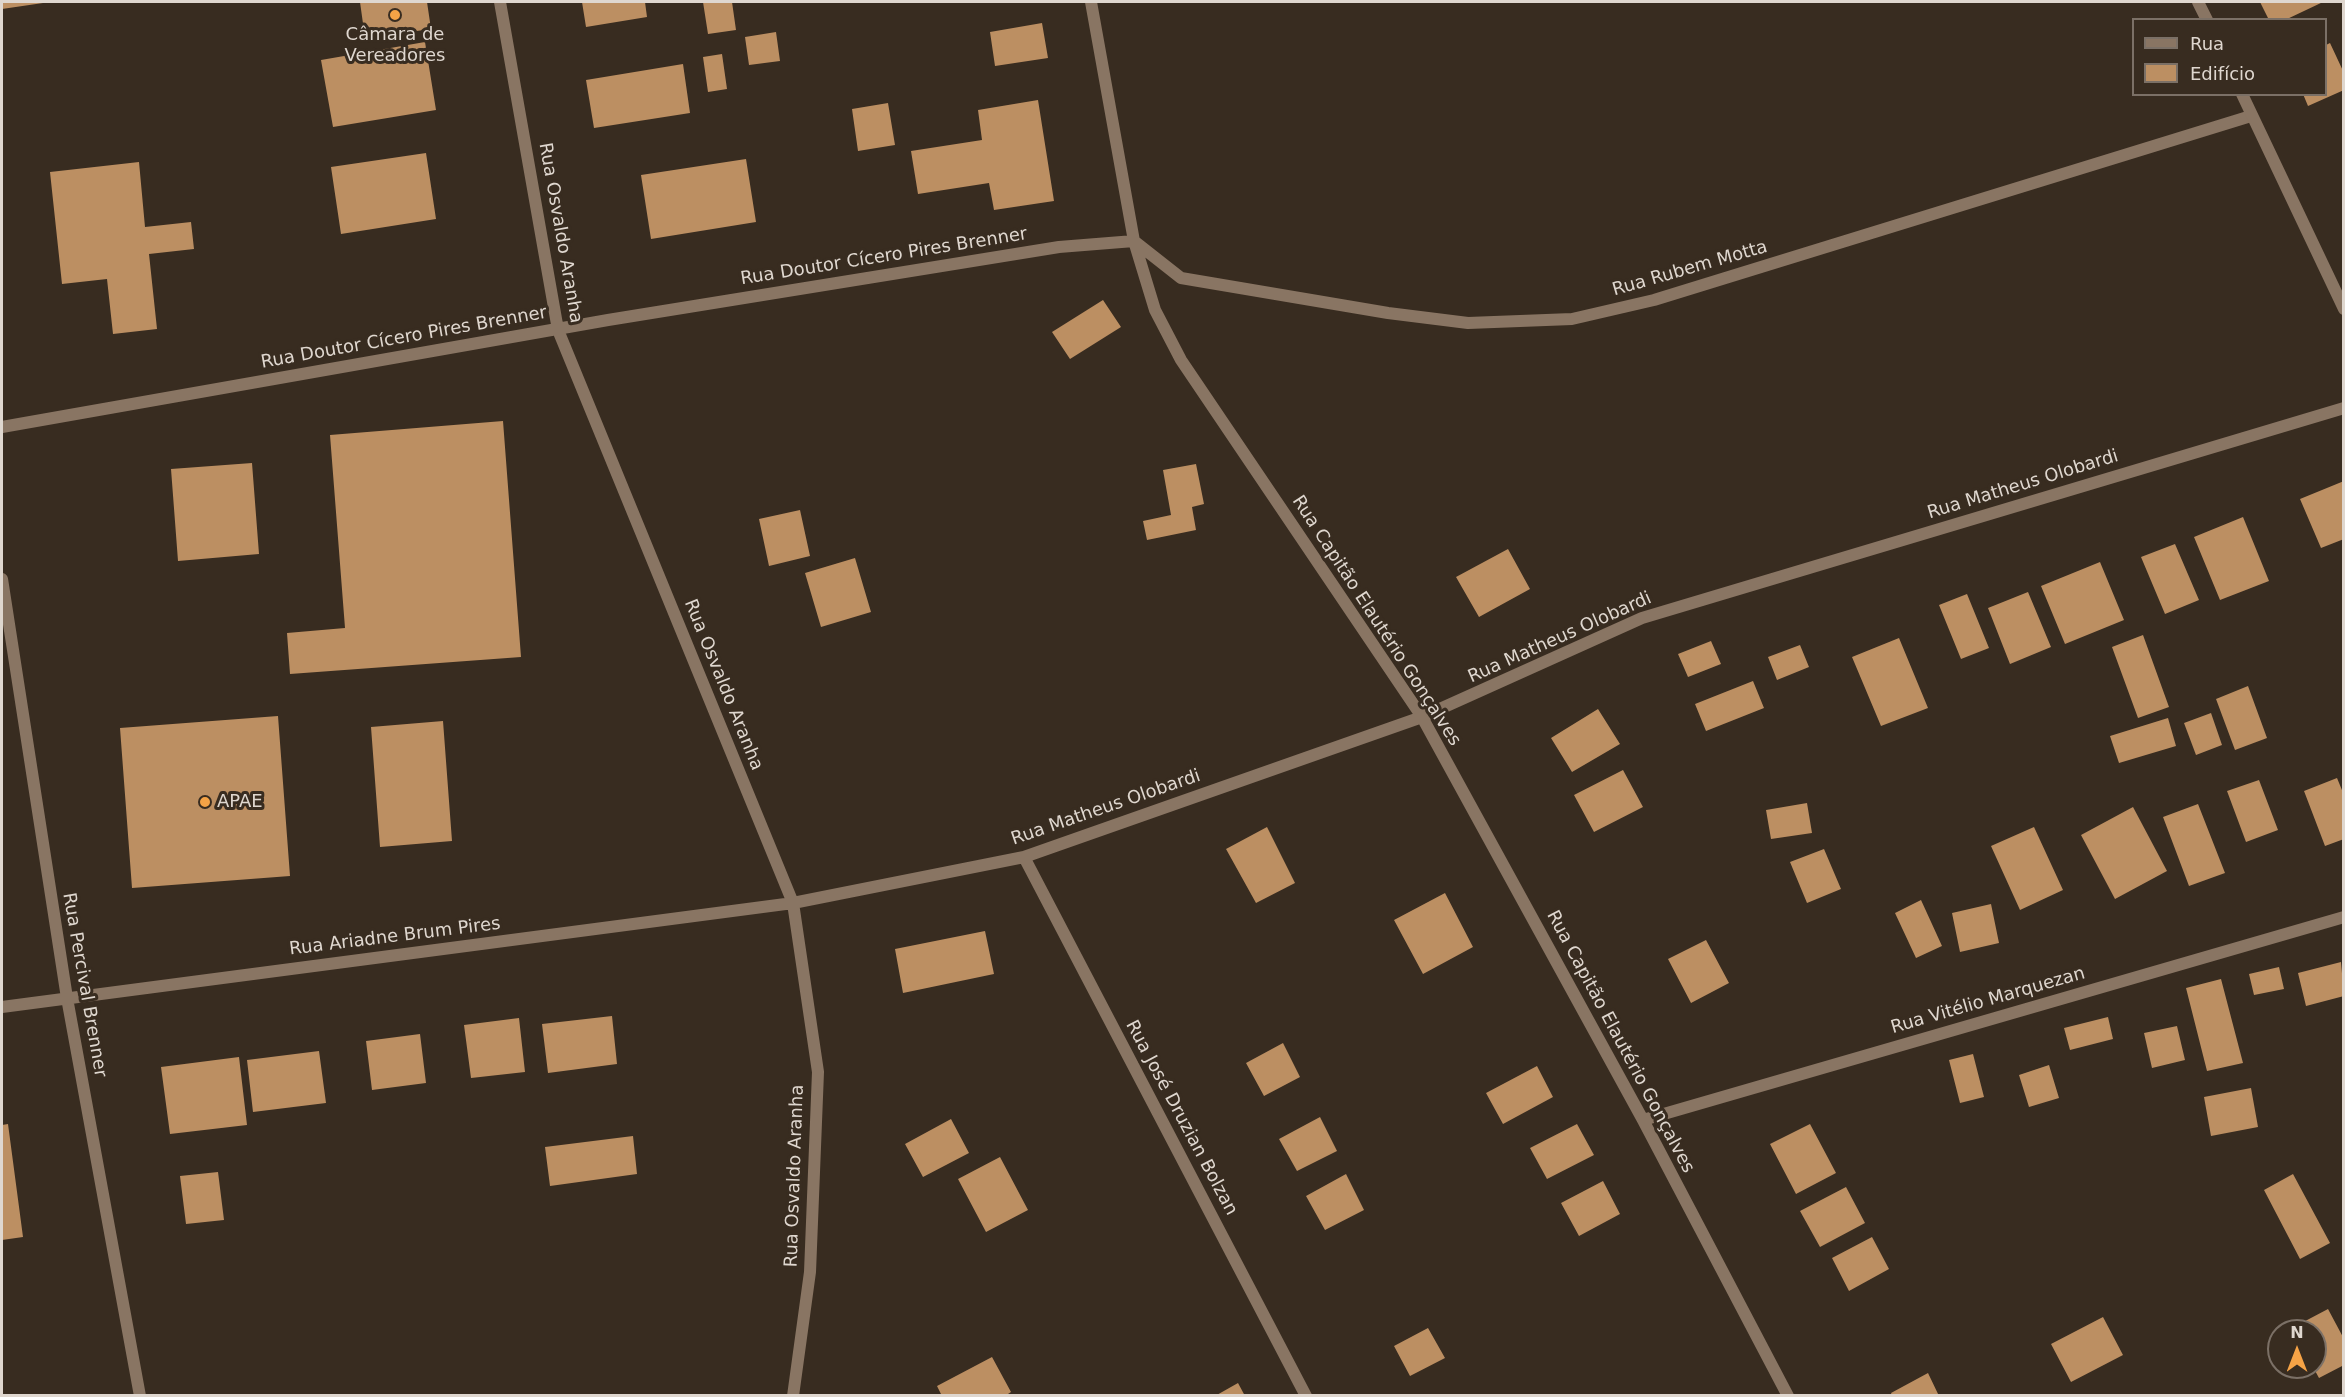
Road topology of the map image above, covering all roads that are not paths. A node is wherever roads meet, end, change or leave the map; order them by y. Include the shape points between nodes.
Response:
1 (500, 2) edge
2 (1091, 2) edge
3 (2198, 2) edge
4 (2206, 18) edge
5 (2242, 96) edge
6 (2251, 116) junction
7 (1134, 241) junction
8 (2343, 309) edge
9 (558, 330) junction
10 (2343, 408) edge
11 (2, 427) edge
12 (2, 579) edge
13 (1422, 717) junction
14 (1024, 857) junction
15 (793, 903) junction
16 (2343, 917) edge
17 (67, 998) junction
18 (2, 1007) edge
19 (1643, 1120) junction
20 (140, 1395) edge
21 (793, 1395) edge
22 (1306, 1395) edge
23 (1788, 1395) edge

1 - 9 street, Rua Osvaldo Aranha
2 - 7 street, Rua Capitão Elautério Gonçalves
3 - 4 street
5 - 6 street
6 - 7 street, Rua Rubem Motta via 1654,300 1572,319 1468,323 1181,278
6 - 8 street
7 - 9 street, Rua Doutor Cícero Pires Brenner via 1059,247
7 - 13 street, Rua Capitão Elautério Gonçalves via 1155,310 1181,360
9 - 11 street, Rua Doutor Cícero Pires Brenner
9 - 15 street, Rua Osvaldo Aranha
10 - 13 street, Rua Matheus Olobardi via 1642,618
12 - 17 street, Rua Percival Brenner
13 - 14 street, Rua Matheus Olobardi
13 - 19 street, Rua Capitão Elautério Gonçalves
14 - 15 street, Rua Matheus Olobardi
14 - 22 street, Rua José Druzian Bolzan
15 - 17 street, Rua Ariadne Brum Pires
15 - 21 street, Rua Osvaldo Aranha via 818,1072 810,1272
16 - 19 street, Rua Vitélio Marquezan
17 - 18 street, Rua Ariadne Brum Pires
17 - 20 street, Rua Percival Brenner
19 - 23 street, Rua Capitão Elautério Gonçalves

